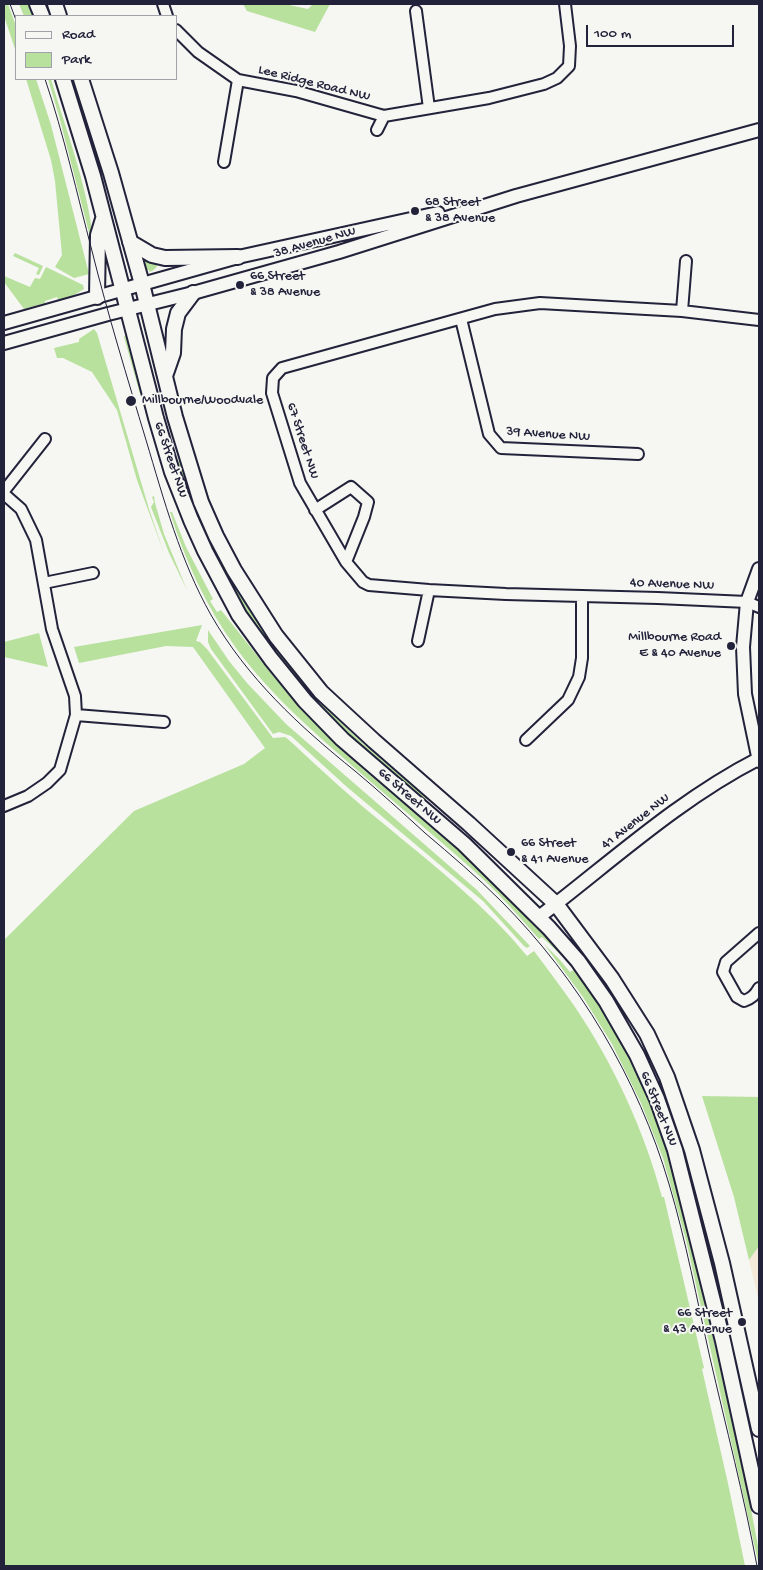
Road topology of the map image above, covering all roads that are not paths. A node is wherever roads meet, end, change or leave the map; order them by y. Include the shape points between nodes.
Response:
1 (565, 4) edge
2 (416, 11) dead end
3 (178, 32) edge
4 (63, 80) edge
5 (81, 80) edge
6 (238, 80) junction
7 (428, 108) junction
8 (384, 116) junction
9 (377, 130) dead end
10 (759, 130) edge
11 (224, 162) dead end
12 (516, 196) junction
13 (103, 218) junction
14 (130, 242) junction
15 (238, 257) junction
16 (686, 261) dead end
17 (142, 284) junction
18 (122, 290) junction
19 (193, 293) junction
20 (96, 297) junction
21 (147, 305) junction
22 (128, 310) junction
23 (682, 311) junction
24 (461, 319) junction
25 (759, 320) edge
26 (4, 323) edge
27 (4, 343) edge
28 (165, 377) junction
29 (44, 439) dead end
30 (638, 454) dead end
31 (4, 492) edge
32 (315, 510) junction
33 (346, 562) junction
34 (759, 569) edge
35 (93, 573) dead end
36 (356, 573) joint
37 (44, 583) junction
38 (429, 590) junction
39 (582, 596) junction
40 (747, 602) junction
41 (759, 607) edge
42 (418, 641) dead end
43 (76, 714) junction
44 (164, 722) dead end
45 (526, 740) dead end
46 (758, 760) edge
47 (4, 806) edge
48 (556, 904) junction
49 (539, 917) junction
50 (759, 933) edge
51 (759, 988) edge
52 (759, 1429) edge
53 (759, 1506) edge

1 - 7 street, Lee Ridge Road NW via 569,66 557,78 489,98
2 - 7 street
3 - 6 street, Lee Ridge Road NW via 198,52
4 - 13 main road, 66 Street NW
5 - 14 main road, 66 Street NW
6 - 8 street, Lee Ridge Road NW via 296,91
6 - 11 street, Lee Ridge Road NW
7 - 8 street, Lee Ridge Road NW
8 - 9 street, Lee Ridge Road NW
10 - 12 street, 38 Avenue NW
12 - 15 street, 38 Avenue NW
12 - 19 street, 38 Avenue NW via 339,252
13 - 18 main road, 66 Street NW
13 - 20 main road via 98,235
14 - 15 main road via 152,255 165,258
14 - 17 main road, 66 Street NW
15 - 17 street, 38 Avenue NW
16 - 23 street
17 - 18 street, 38 Avenue NW
17 - 21 main road, 66 Street NW
18 - 20 street, 38 Avenue NW
18 - 22 main road, 66 Street NW
19 - 21 street, 38 Avenue NW
19 - 28 main road via 178,313 173,353
20 - 26 street, 38 Avenue NW
21 - 22 street, 38 Avenue NW
21 - 28 main road, 66 Street NW
22 - 27 street, 38 Avenue NW
22 - 49 main road, 66 Street NW via 172,472 202,543 239,615 305,701 342,739 464,844
23 - 24 street via 540,303 495,309
23 - 25 street
24 - 30 street, 39 Avenue NW via 489,434 501,448
24 - 32 street, 67 Street NW via 282,368 273,378 272,393 286,441 300,483
28 - 48 main road, 66 Street NW via 201,502 234,570 276,636 328,698
29 - 31 street
31 - 37 street via 21,509 36,540
32 - 33 street, 67 Street NW
32 - 33 street via 351,488 368,502
33 - 36 street, 67 Street NW
34 - 40 street
35 - 37 street
36 - 38 street, 40 Avenue NW via 363,582 374,586
37 - 43 street via 52,629 75,696
38 - 39 street, 40 Avenue NW
38 - 42 street
39 - 40 street, 40 Avenue NW
39 - 45 street via 579,677 568,700
40 - 41 street, 40 Avenue NW
40 - 46 street via 743,647 745,694
43 - 44 street
43 - 47 street via 60,770 28,796
46 - 48 street, 41 Avenue NW via 687,800
48 - 49 street, 41 Avenue NW
48 - 52 main road, 66 Street NW via 612,979 647,1034 667,1077 692,1150 722,1263
49 - 53 main road, 66 Street NW via 578,960 606,1001 657,1099 684,1185
50 - 51 street via 726,962 723,972 737,997 744,1001 756,994

